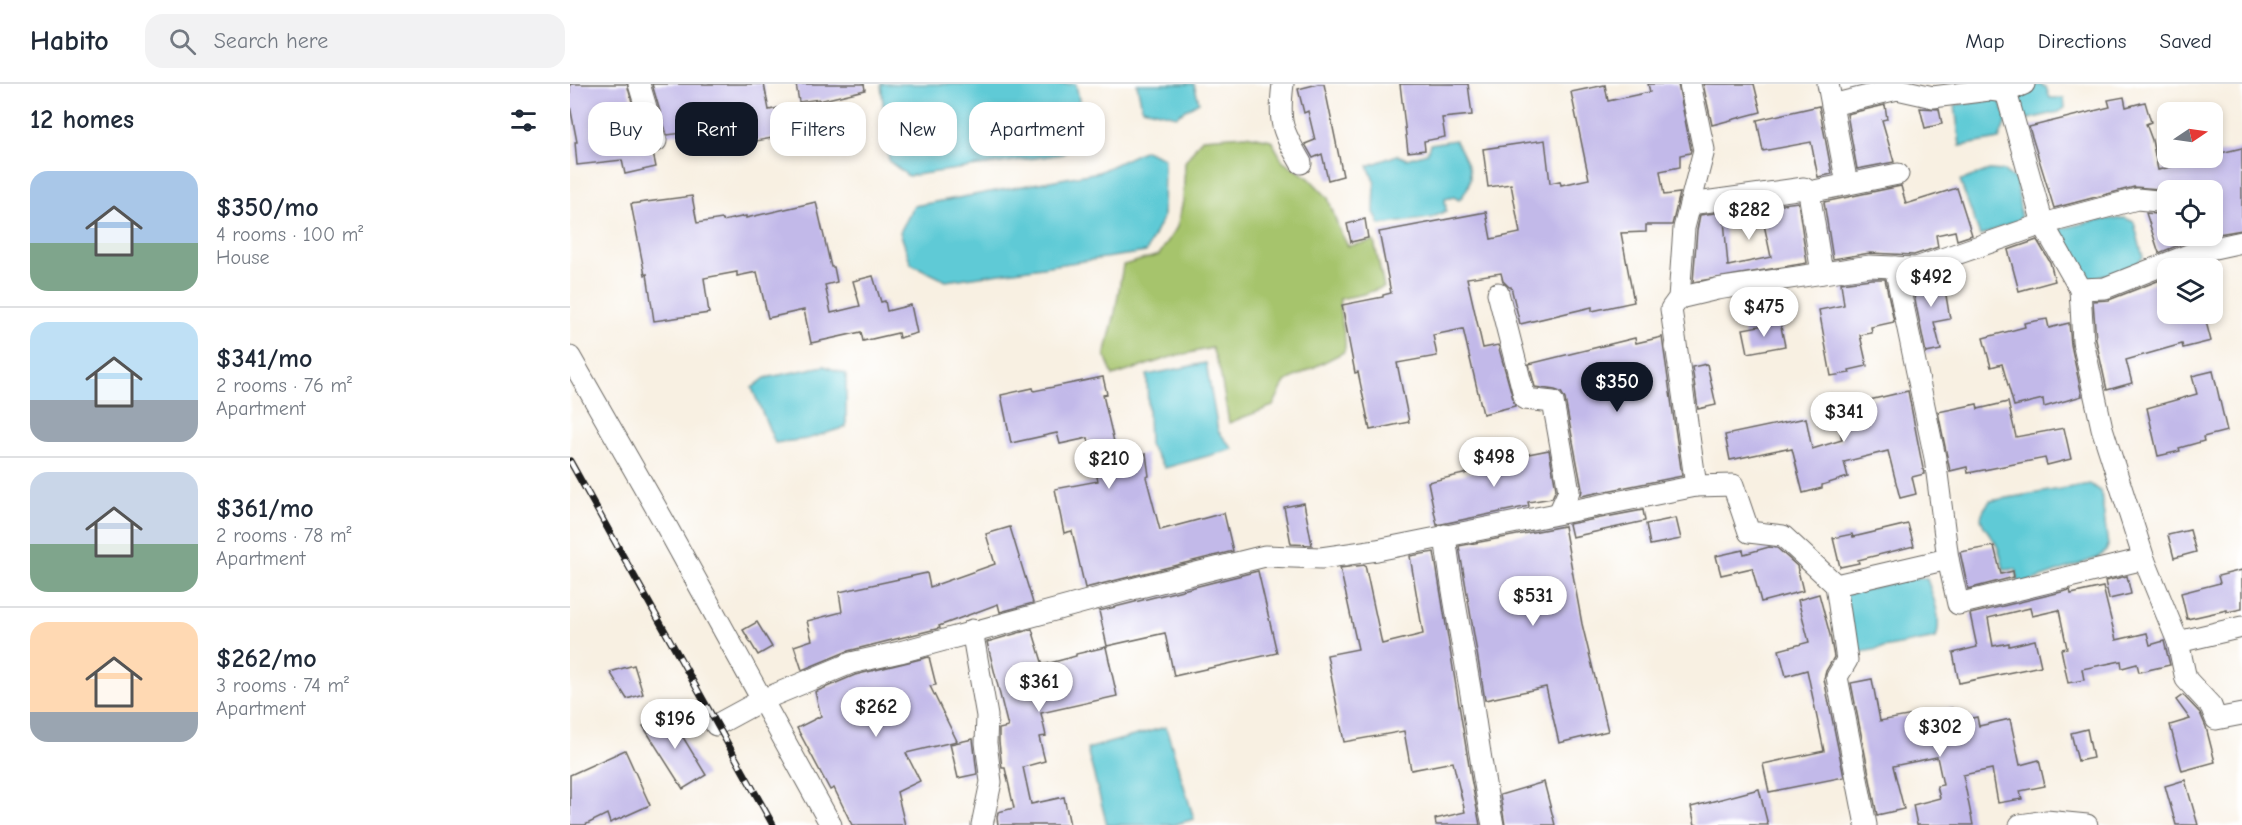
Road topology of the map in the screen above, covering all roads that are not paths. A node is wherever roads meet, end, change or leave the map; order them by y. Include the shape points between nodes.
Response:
1 (639, 84) edge
2 (1283, 84) edge
3 (1690, 84) edge
4 (2015, 88) edge
5 (1830, 94) edge
6 (644, 102) edge
7 (1301, 163) dead end
8 (1898, 174) dead end
9 (1847, 184) junction
10 (1809, 192) junction
11 (2157, 201) edge
12 (1689, 204) junction
13 (2043, 224) junction
14 (2242, 242) edge
15 (2223, 243) edge
16 (2189, 246) edge
17 (1895, 267) junction
18 (1822, 273) junction
19 (2080, 289) junction
20 (1498, 293) dead end
21 (1679, 298) junction
22 (570, 357) edge
23 (1696, 486) junction
24 (1559, 513) junction
25 (1445, 535) junction
26 (1948, 559) junction
27 (2144, 559) junction
28 (1836, 585) junction
29 (2242, 627) edge
30 (972, 630) junction
31 (2178, 642) junction
32 (762, 700) junction
33 (2242, 714) edge
34 (716, 724) dead end
35 (831, 825) edge
36 (982, 825) edge
37 (1493, 825) edge
38 (1866, 825) edge
39 (2020, 825) edge
40 (2087, 825) edge

1 - 6 street
2 - 7 street via 1280,107 1284,134
3 - 12 street via 1704,150
4 - 5 street via 1932,97 1897,89
4 - 13 street
5 - 9 street
8 - 9 street
9 - 10 street
10 - 12 street via 1803,188
10 - 18 street
11 - 13 street via 2137,199
12 - 21 street
13 - 17 street via 1916,268
13 - 19 street
14 - 15 street
16 - 19 street via 2105,288
17 - 18 street via 1870,266
17 - 26 street via 1935,458
18 - 21 street
19 - 27 street via 2083,342 2102,428
20 - 24 street via 1526,399 1553,402 1569,491
21 - 23 street via 1671,309
22 - 32 street
23 - 24 street
23 - 28 street via 1733,485 1749,531 1783,536
24 - 25 street
25 - 30 street via 1321,558 1264,556
25 - 37 street via 1482,777
26 - 27 street via 1958,604
26 - 28 street
27 - 31 street
28 - 38 street via 1847,660 1837,677
29 - 31 street
30 - 32 street via 851,663
30 - 36 street via 987,716 991,782
31 - 33 street via 2186,679 2211,706 2216,719
32 - 34 street
32 - 35 street
39 - 40 street via 2046,821

